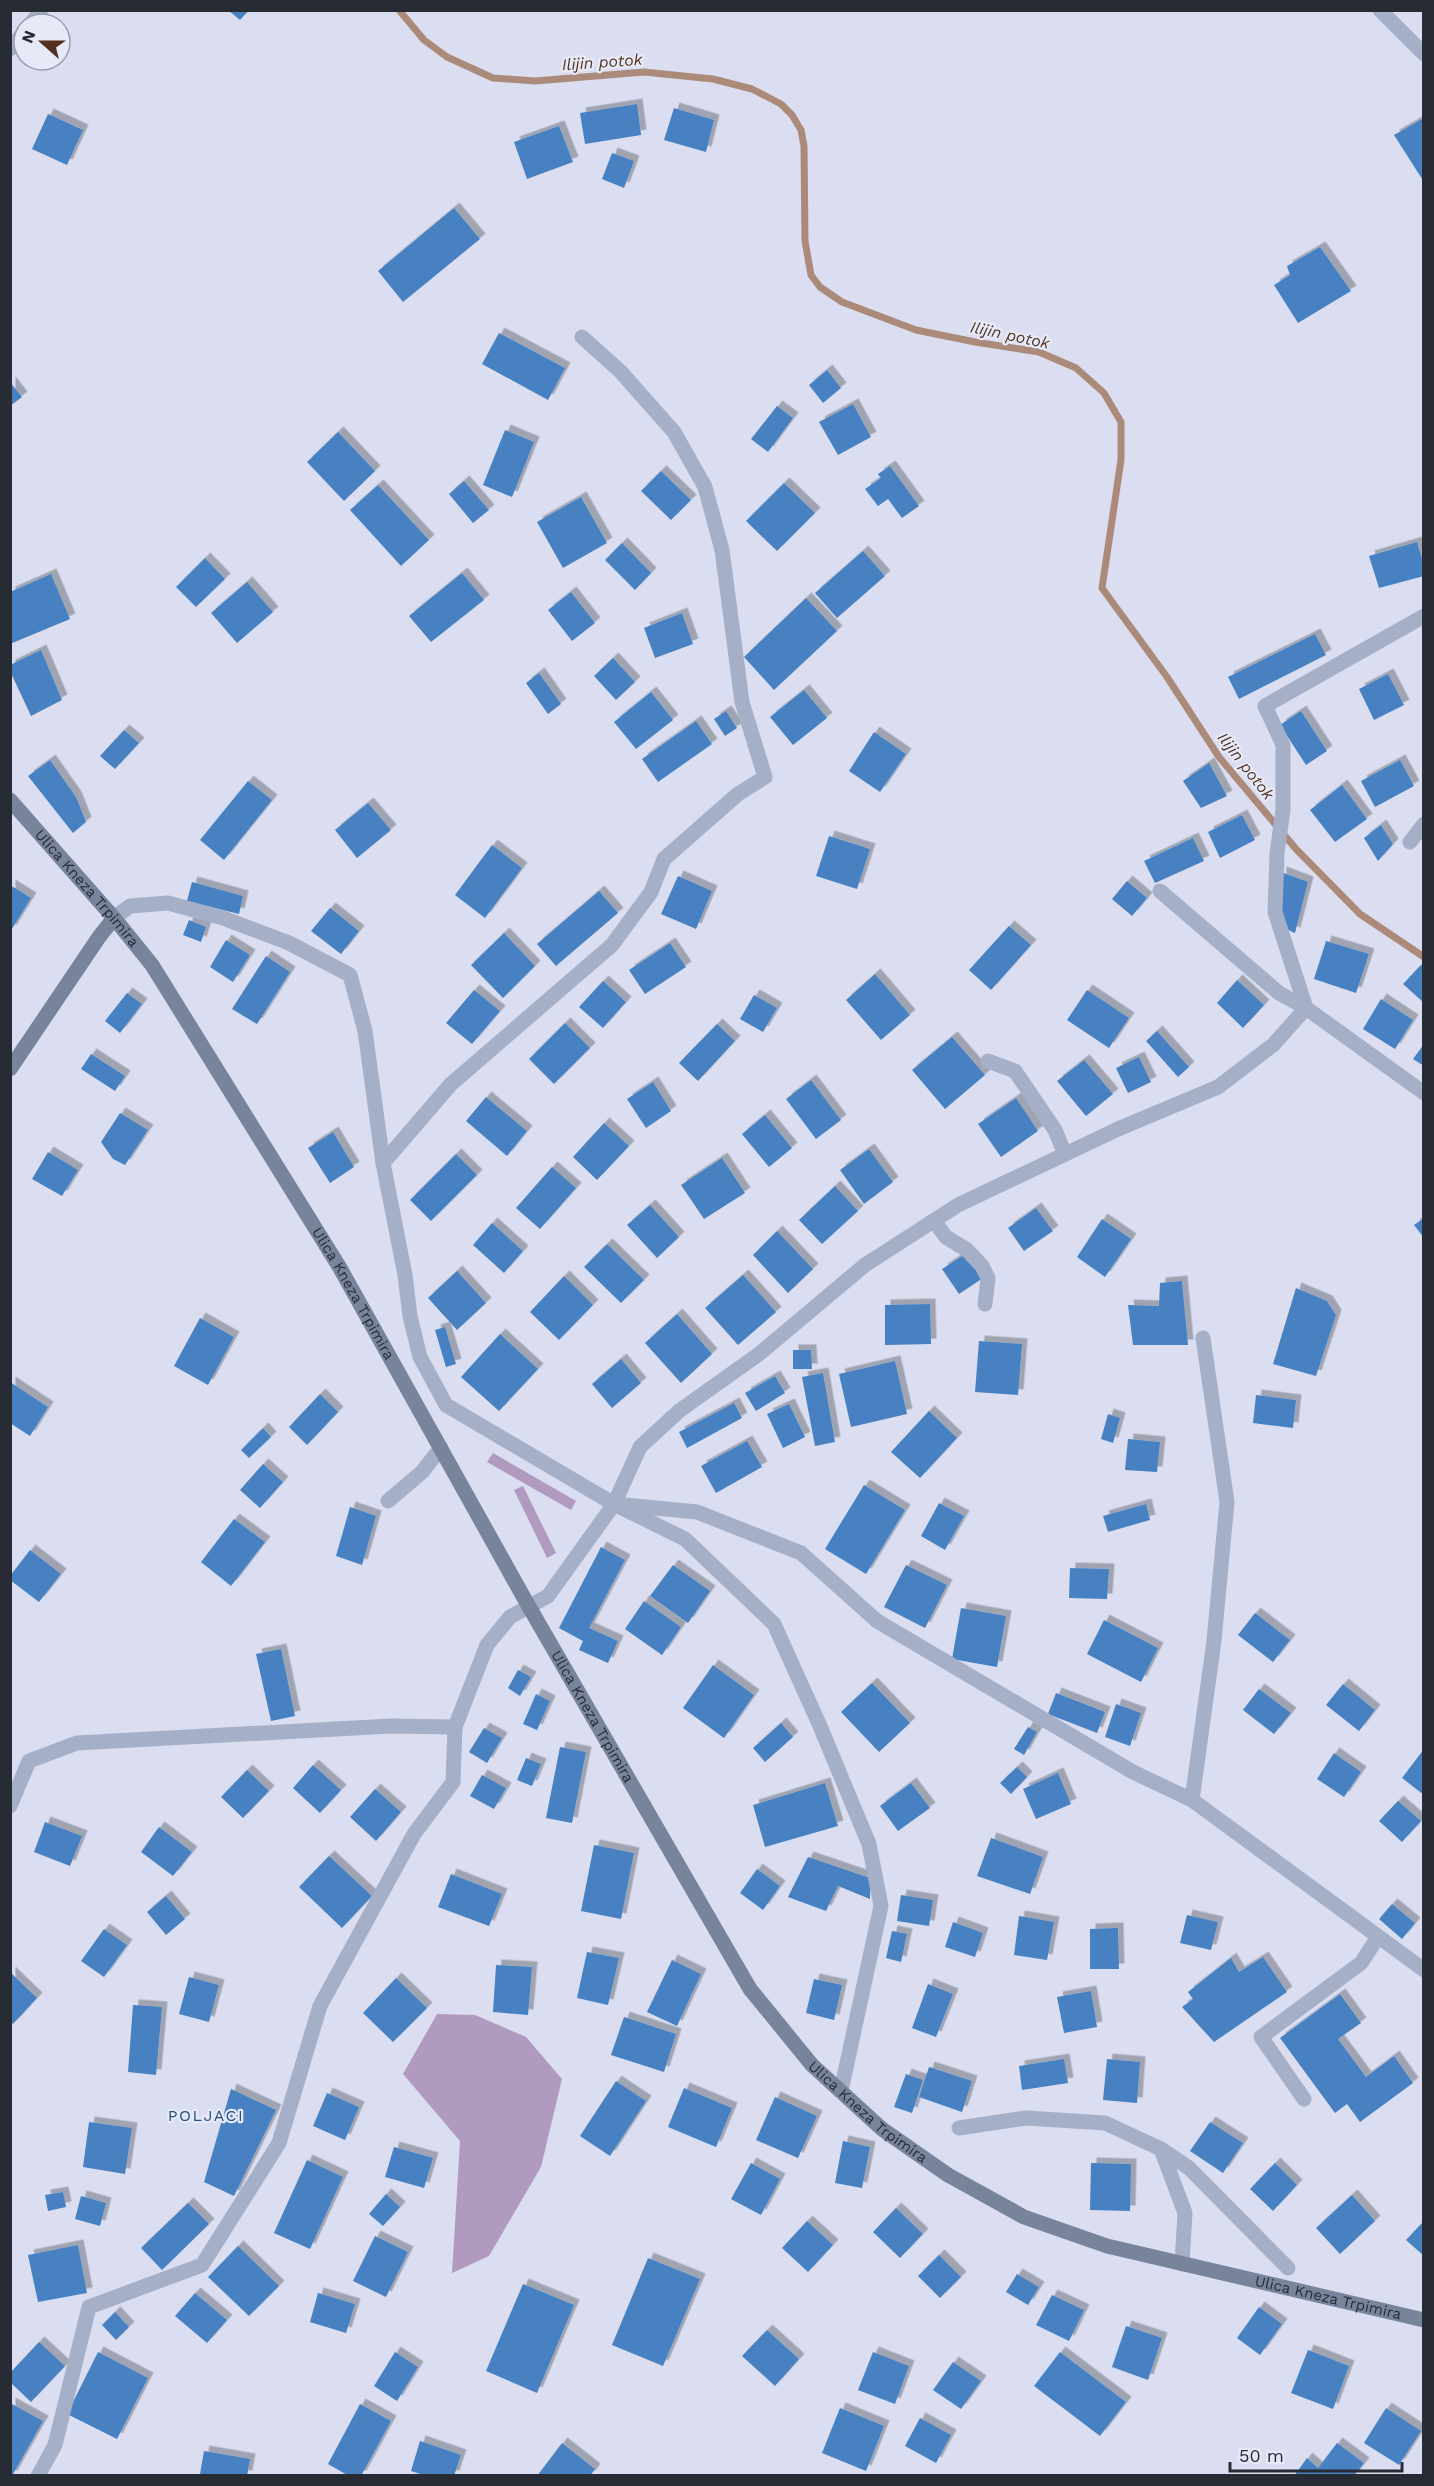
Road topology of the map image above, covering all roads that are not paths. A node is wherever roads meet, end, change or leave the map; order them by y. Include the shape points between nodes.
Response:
1 (1380, 10) edge
2 (1424, 54) edge
3 (582, 337) dead end
4 (1424, 616) edge
5 (10, 800) edge
6 (1424, 824) edge
7 (1410, 842) dead end
8 (1160, 891) dead end
9 (114, 918) junction
10 (1306, 1008) junction
11 (988, 1061) dead end
12 (10, 1069) edge
13 (1424, 1093) edge
14 (1065, 1154) junction
15 (383, 1163) junction
16 (934, 1221) junction
17 (985, 1304) dead end
18 (1203, 1338) dead end
19 (441, 1448) junction
20 (388, 1502) dead end
21 (614, 1504) junction
22 (528, 1605) junction
23 (454, 1727) junction
24 (1192, 1800) junction
25 (10, 1806) edge
26 (1378, 1937) junction
27 (1424, 1970) edge
28 (841, 2091) junction
29 (1304, 2099) dead end
30 (959, 2128) dead end
31 (1161, 2148) junction
32 (1182, 2264) junction
33 (1288, 2268) dead end
34 (1424, 2320) edge
35 (38, 2475) edge

1 - 2 street
3 - 15 street via 620,371 674,432 705,487 722,550 742,702 765,777 738,794 664,859 651,892 612,945 451,1084
4 - 10 street via 1265,706 1283,745 1283,810 1275,912
5 - 9 main road, Ulica Kneza Trpimira
6 - 7 street
8 - 10 street via 1279,993
9 - 12 main road
9 - 15 street via 130,906 168,903 223,918 289,943 350,975 365,1031
9 - 19 main road, Ulica Kneza Trpimira via 152,965 340,1268
10 - 13 street
10 - 14 street via 1272,1045 1218,1087
11 - 14 street via 1015,1071 1055,1130
14 - 16 street via 958,1205
15 - 21 street via 420,1357 446,1405
16 - 17 street via 946,1237 967,1250 982,1266 988,1278
16 - 21 street via 865,1265 759,1354 679,1411 640,1447
18 - 24 street via 1227,1502 1214,1641
19 - 20 street via 422,1472
19 - 22 main road, Ulica Kneza Trpimira
21 - 22 street via 548,1596
21 - 24 street via 697,1512 801,1553 877,1621 1133,1772
21 - 28 street via 685,1539 774,1624 869,1844 881,1906
22 - 23 street via 510,1617 487,1645
22 - 28 main road, Ulica Kneza Trpimira via 750,1989 812,2064
23 - 25 street via 390,1726 77,1743 29,1761
23 - 35 street via 453,1782 414,1834 320,2006 279,2143 201,2265 89,2307 55,2445
24 - 26 street
26 - 27 street
26 - 29 street via 1361,1963 1261,2037
28 - 32 main road, Ulica Kneza Trpimira via 889,2134 948,2175 1024,2217 1107,2246
30 - 31 street via 1026,2118 1105,2123
31 - 32 street via 1185,2213
31 - 33 street via 1189,2168
32 - 34 main road, Ulica Kneza Trpimira

